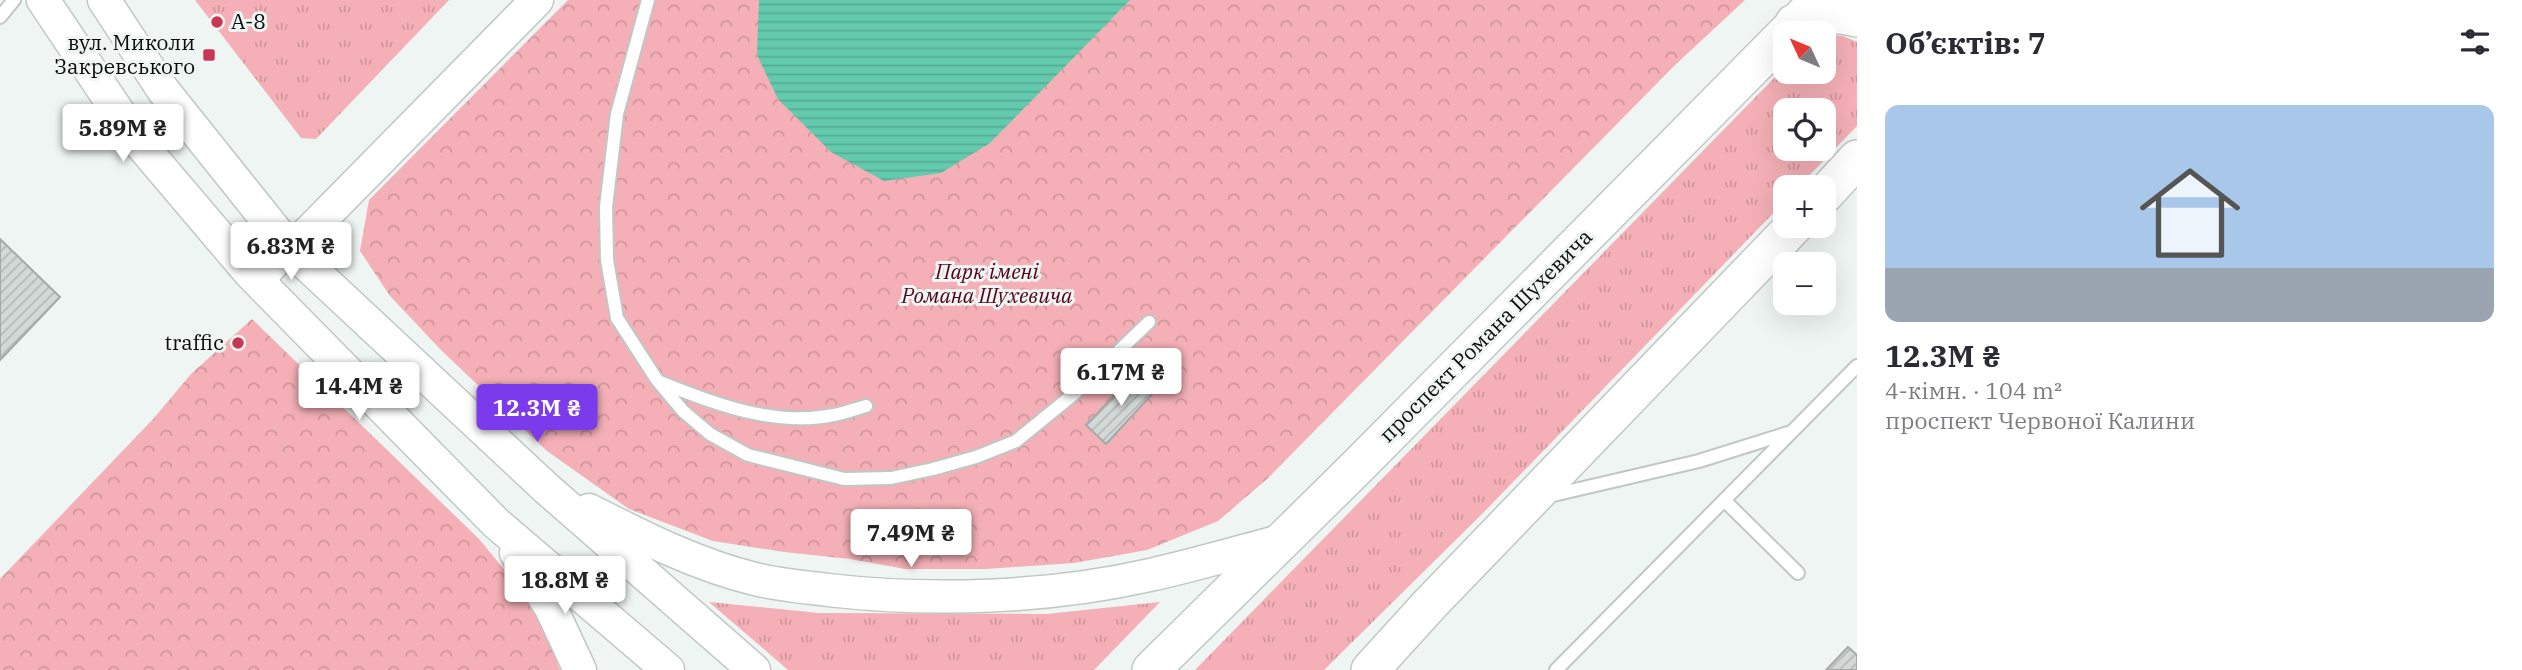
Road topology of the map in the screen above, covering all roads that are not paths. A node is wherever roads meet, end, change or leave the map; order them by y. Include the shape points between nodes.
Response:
1 (15, 0) edge
2 (43, 0) edge
3 (104, 0) edge
4 (537, 0) edge
5 (648, 0) edge
6 (1807, 11) edge
7 (0, 17) edge
8 (1857, 19) edge
9 (1857, 159) edge
10 (1836, 182) edge
11 (1782, 238) edge
12 (291, 250) junction
13 (260, 284) junction
14 (1149, 322) dead end
15 (1857, 366) edge
16 (657, 380) junction
17 (866, 406) dead end
18 (1792, 432) junction
19 (546, 488) junction
20 (1531, 500) junction
21 (1724, 500) junction
22 (496, 523) junction
23 (1284, 540) junction
24 (1798, 573) dead end
25 (1430, 604) junction
26 (580, 670) edge
27 (668, 670) edge
28 (754, 670) edge
29 (1151, 670) edge
30 (1370, 670) edge
31 (1400, 670) edge
32 (1556, 670) edge

1 - 7 lane
2 - 13 main road via 137,140
3 - 12 main road via 163,90
4 - 12 main road
5 - 16 lane via 617,114 606,207 607,260 617,318
6 - 8 main road
6 - 23 main road, проспект Романа Шухевича
9 - 10 main road
11 - 20 main road
12 - 13 street
12 - 19 main road
13 - 22 main road
14 - 16 lane via 1075,393 1016,441 976,457 891,478 844,479 748,455 710,434
15 - 18 lane
16 - 17 lane via 748,412 833,416
18 - 20 lane via 1699,461
18 - 21 lane
19 - 23 main road via 701,562 755,579 875,595 978,596 1060,589 1149,575
19 - 28 main road
20 - 25 main road
21 - 24 lane
21 - 32 lane
22 - 26 main road via 551,608
22 - 27 main road
23 - 29 main road, проспект Романа Шухевича
25 - 30 main road
25 - 31 main road

